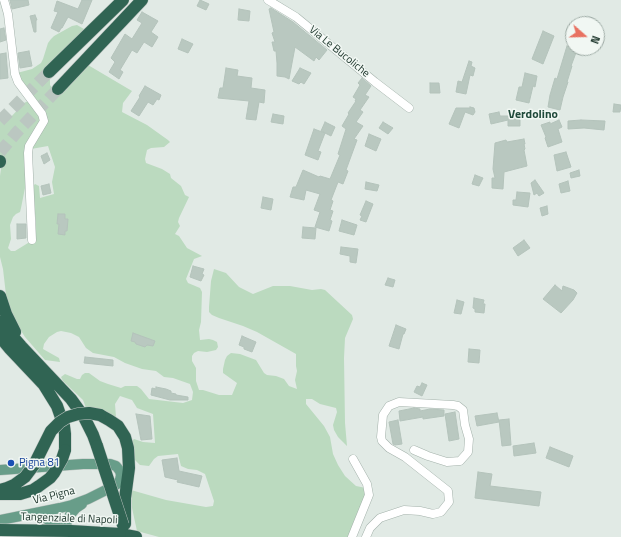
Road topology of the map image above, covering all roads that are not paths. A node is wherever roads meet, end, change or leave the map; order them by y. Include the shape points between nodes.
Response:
1 (4, 0) edge
2 (123, 0) edge
3 (142, 0) edge
4 (268, 0) edge
5 (49, 72) tunnel mouth
6 (58, 89) tunnel mouth
7 (409, 108) dead end
8 (32, 240) dead end
9 (0, 296) edge
10 (0, 322) edge
11 (0, 337) edge
12 (0, 341) edge
13 (17, 348) junction
14 (42, 375) junction
15 (414, 450) dead end
16 (353, 459) dead end
17 (0, 470) edge
18 (0, 490) edge
19 (0, 494) edge
20 (88, 499) junction
21 (25, 515) junction
22 (0, 520) edge
23 (123, 528) junction
24 (0, 530) edge
25 (60, 537) edge
26 (136, 537) edge
27 (352, 537) edge
28 (366, 537) edge

1 - 8 street via 15,74 44,121 28,152
2 - 5 highway
3 - 6 highway
4 - 7 street, Via Le Bucoliche via 296,17
9 - 13 highway
10 - 13 highway
11 - 13 highway
12 - 13 highway
13 - 14 highway
14 - 19 highway, bridge via 61,416 65,434 62,459 50,478 33,490 20,494
14 - 23 highway, bridge via 71,399 93,434
15 - 28 street via 447,462 460,461 468,452 469,439 463,410 453,405 399,402 389,406 382,415 382,442 448,491 449,502 442,512 433,514 404,510 380,518 370,528
16 - 27 street via 367,484 369,496
17 - 20 main road, Via Pigna via 83,464 116,466 121,475 117,484
18 - 23 highway, bridge via 14,485 25,477 51,431 60,422 78,414 100,415 118,426 127,442 129,461
20 - 21 main road, Via Pigna
20 - 25 main road, Via Pigna via 70,515
21 - 22 main road, Via Pigna
21 - 25 main road, Via Pigna via 47,519 56,525
23 - 24 highway, Tangenziale di Napoli, bridge via 71,531
23 - 26 highway, Tangenziale di Napoli

